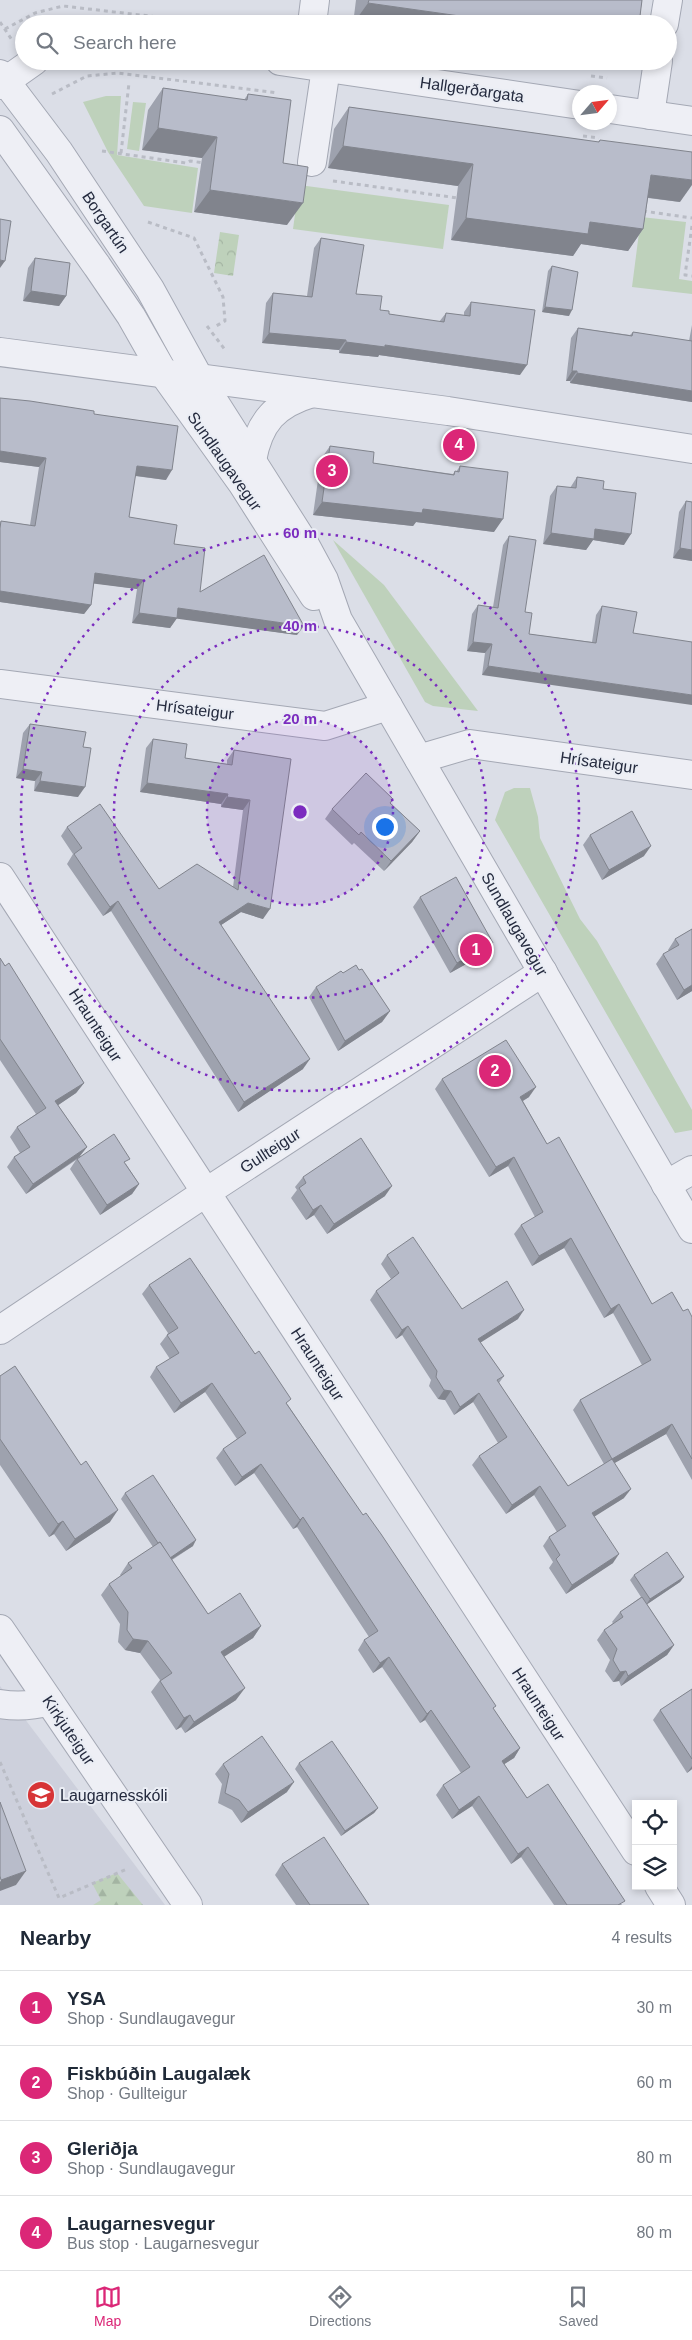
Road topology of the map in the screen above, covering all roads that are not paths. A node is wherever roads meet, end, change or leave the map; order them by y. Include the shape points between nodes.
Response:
1 (315, 0) edge
2 (668, 0) edge
3 (313, 15) edge
4 (666, 15) edge
5 (19, 70) edge
6 (307, 70) edge
7 (344, 70) edge
8 (657, 70) edge
9 (2, 80) edge
10 (572, 104) edge
11 (617, 110) edge
12 (650, 115) junction
13 (692, 121) edge
14 (0, 130) edge
15 (318, 171) road end
16 (0, 352) edge
17 (164, 374) junction
18 (199, 378) junction
19 (312, 393) junction
20 (692, 449) edge
21 (252, 460) junction
22 (338, 620) junction
23 (0, 684) edge
24 (388, 706) junction
25 (419, 759) junction
26 (692, 775) edge
27 (0, 878) edge
28 (543, 972) junction
29 (692, 1170) edge
30 (666, 1185) junction
31 (205, 1192) junction
32 (692, 1229) edge
33 (0, 1330) edge
34 (0, 1629) edge
35 (49, 1701) junction
36 (0, 1704) edge
37 (632, 1845) edge
38 (662, 1890) edge
39 (188, 1905) edge
40 (671, 1905) edge

1 - 3 street
2 - 4 street
5 - 9 street
6 - 15 street via 321,99
7 - 10 street, Hallgerðargata
8 - 12 street
9 - 18 street, Borgartún via 59,152 150,289
11 - 12 street
12 - 13 street
14 - 17 street, Borgartún via 131,316
16 - 17 street
17 - 18 street
17 - 22 street, Sundlaugavegur via 242,483 315,596
18 - 19 street
18 - 21 street, Sundlaugavegur
19 - 20 street
19 - 21 street via 276,410 260,431
21 - 22 street, Sundlaugavegur via 324,580
22 - 24 street, Sundlaugavegur
23 - 24 street, Hrísateigur via 325,726
24 - 25 street, Sundlaugavegur
25 - 26 street, Hrísateigur via 470,744
25 - 28 street, Sundlaugavegur
27 - 31 street, Hraunteigur
28 - 30 street, Sundlaugavegur
28 - 31 street, Gullteigur
29 - 30 street
30 - 32 street, Sundlaugavegur
31 - 33 street, Gullteigur
31 - 37 street, Hraunteigur
34 - 35 street, Kirkjuteigur
35 - 36 street via 32,1706
35 - 39 street, Kirkjuteigur
38 - 40 street

